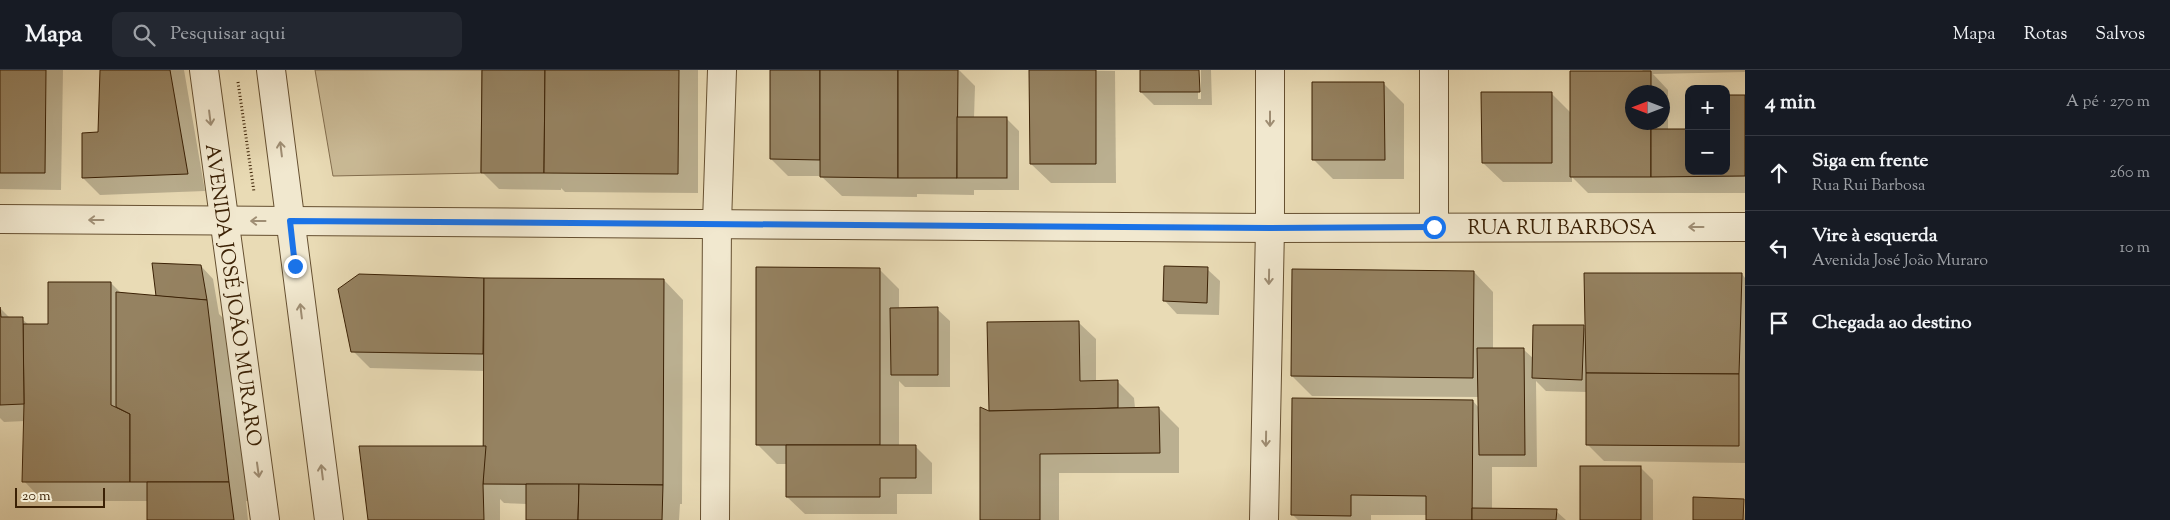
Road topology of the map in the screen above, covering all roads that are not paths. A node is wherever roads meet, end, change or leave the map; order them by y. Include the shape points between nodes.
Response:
1 (204, 70) edge
2 (270, 70) edge
3 (722, 70) edge
4 (1270, 70) edge
5 (1434, 70) edge
6 (0, 219) edge
7 (225, 220) junction
8 (290, 221) junction
9 (717, 223) junction
10 (1434, 227) junction
11 (1745, 227) edge
12 (1270, 228) junction
13 (265, 520) edge
14 (328, 520) edge
15 (715, 520) edge
16 (1264, 520) edge

1 -> 7 street, AVENIDA JOSÉ JOÃO MURARO
8 -> 2 street
3 - 9 street
4 -> 12 street
5 - 10 street
7 -> 6 street, RUA RUI BARBOSA
8 -> 7 street, RUA RUI BARBOSA
7 -> 13 street, AVENIDA JOSÉ JOÃO MURARO
8 - 9 street, RUA RUI BARBOSA
14 -> 8 street
9 - 12 street, RUA RUI BARBOSA
9 - 15 street
11 -> 10 street, RUA RUI BARBOSA
10 - 12 street, RUA RUI BARBOSA
12 -> 16 street

